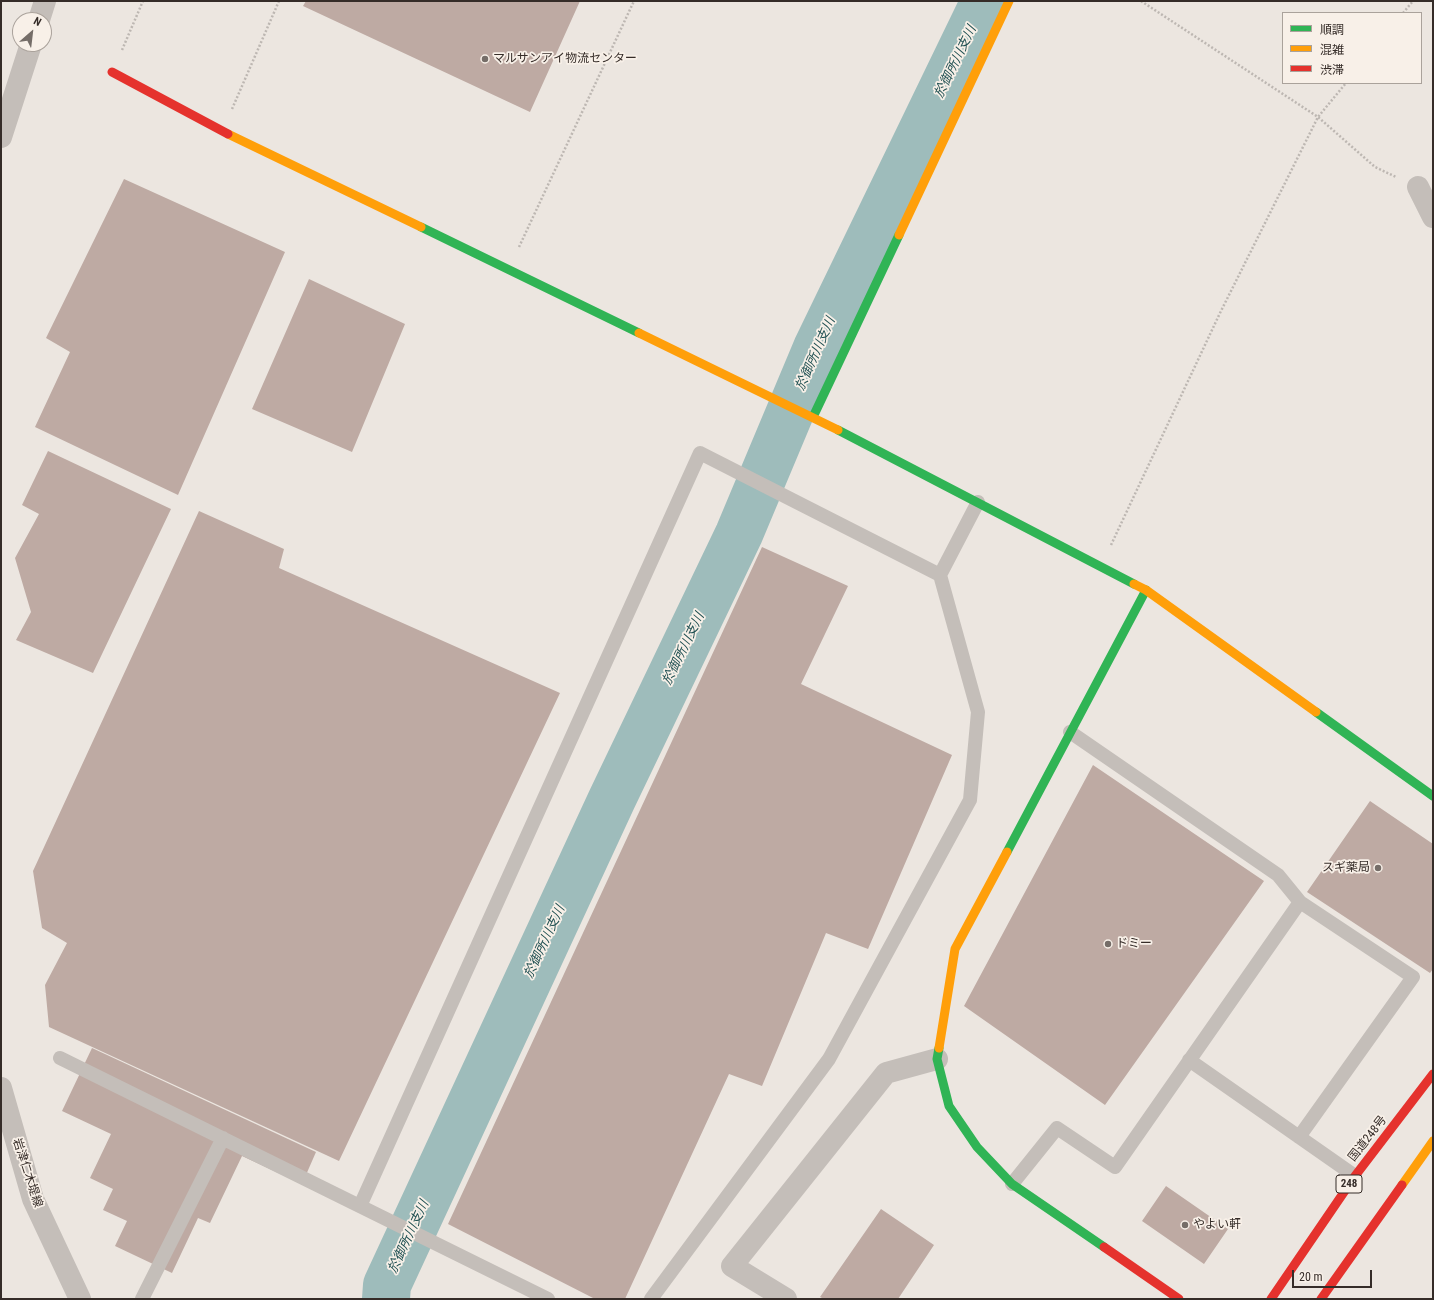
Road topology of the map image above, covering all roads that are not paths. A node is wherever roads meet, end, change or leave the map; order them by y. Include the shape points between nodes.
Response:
1 (45, 1) edge
2 (1009, 1) edge
3 (42, 12) edge
4 (28, 52) edge
5 (112, 72) road end
6 (1, 137) edge
7 (1418, 187) road end
8 (1433, 217) edge
9 (813, 417) junction
10 (978, 502) junction
11 (940, 575) junction
12 (1146, 590) junction
13 (1070, 732) junction
14 (1433, 796) edge
15 (1300, 902) junction
16 (60, 1058) dead end
17 (937, 1059) junction
18 (1189, 1060) junction
19 (1433, 1074) edge
20 (1, 1088) edge
21 (1299, 1137) junction
22 (223, 1138) junction
23 (1433, 1141) edge
24 (1355, 1176) junction
25 (1012, 1184) junction
26 (360, 1206) junction
27 (80, 1299) edge
28 (142, 1299) edge
29 (548, 1299) edge
30 (651, 1299) edge
31 (786, 1299) edge
32 (1179, 1299) edge
33 (1271, 1299) edge
34 (1321, 1299) edge

1 - 3 street
2 - 9 main road
4 - 6 street
5 - 9 main road via 222,131
7 - 8 street
9 - 10 main road
10 - 11 lane
10 - 12 main road
11 - 26 lane via 700,453
11 - 30 lane via 978,712 970,800 829,1059
12 - 13 main road
12 - 14 main road
13 - 15 lane via 1278,875
13 - 17 main road via 955,949
15 - 18 lane
15 - 21 lane via 1413,977
16 - 22 lane
17 - 25 main road via 949,1106 977,1147
17 - 31 street via 886,1073 732,1266
18 - 21 lane
18 - 25 lane via 1115,1167 1057,1128
19 - 24 main road, 国道248号 / 248
20 - 27 street, 岩津仁木堤線 via 33,1199
21 - 24 lane
22 - 26 lane
22 - 28 lane
23 - 34 main road
24 - 33 main road, 国道248号 / 248
25 - 32 main road
26 - 29 lane

